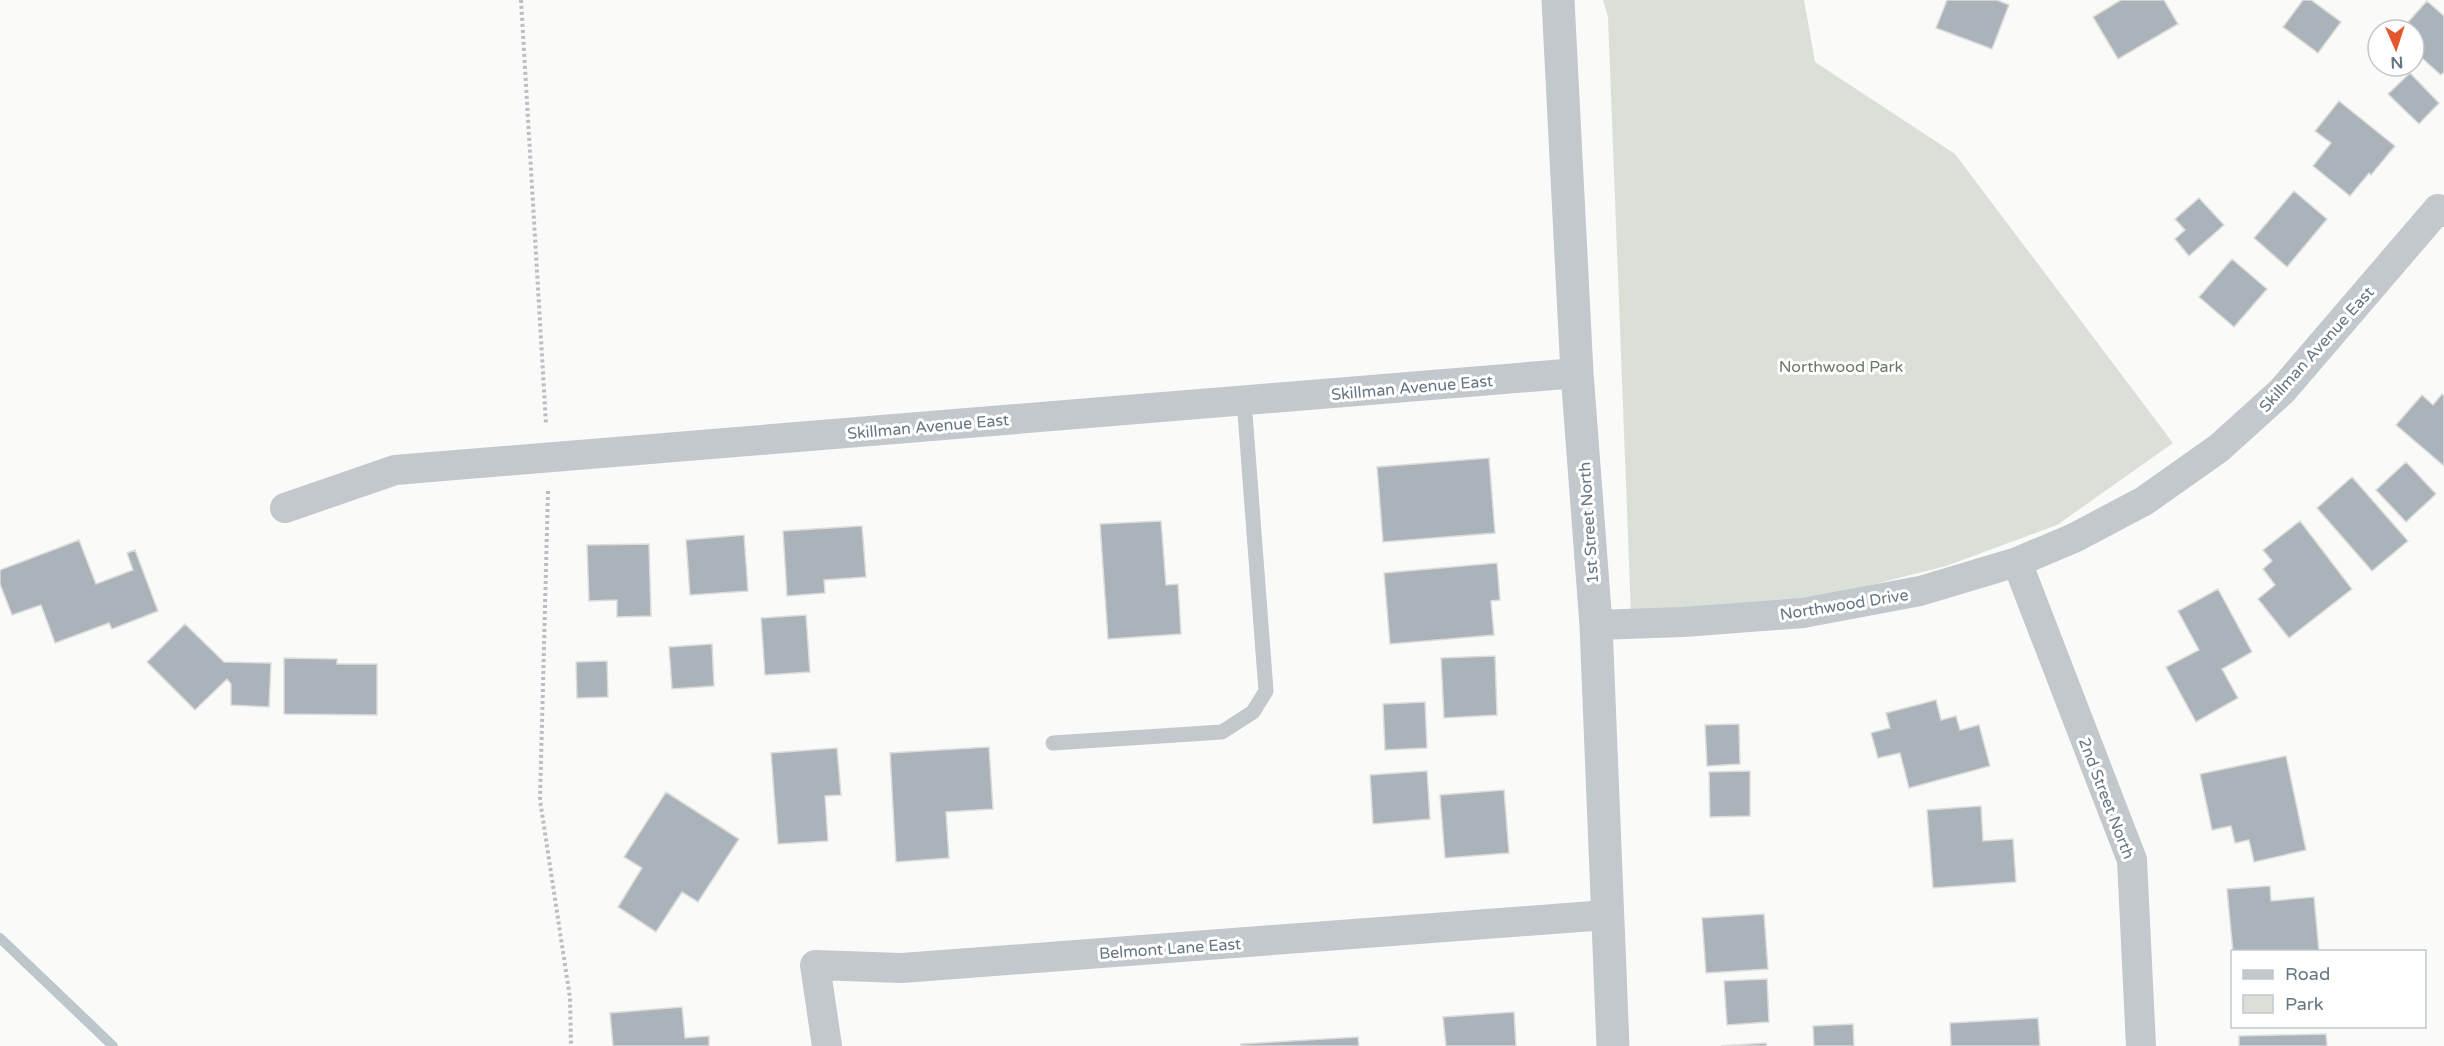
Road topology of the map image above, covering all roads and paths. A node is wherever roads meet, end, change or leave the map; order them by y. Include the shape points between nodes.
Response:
1 (521, 0) edge
2 (1558, 0) edge
3 (2442, 208) edge
4 (1577, 373) junction
5 (1244, 400) junction
6 (548, 457) junction
7 (285, 508) dead end
8 (2017, 562) junction
9 (1596, 625) junction
10 (1053, 743) dead end
11 (1606, 915) junction
12 (571, 1046) edge
13 (827, 1046) edge
14 (1613, 1046) edge
15 (2141, 1046) edge

1 - 6 path
2 - 4 street, 1st Street North
3 - 8 street, Skillman Avenue East via 2282,391 2219,448 2144,501 2074,538
4 - 5 street, Skillman Avenue East
4 - 9 street, 1st Street North
5 - 6 street, Skillman Avenue East
5 - 10 lane via 1266,691 1253,712 1222,732
6 - 7 street, Skillman Avenue East via 395,470
6 - 12 path via 540,800 570,998
8 - 9 street, Northwood Drive via 1920,591 1803,613
8 - 15 street, 2nd Street North via 2132,860
9 - 11 street, 1st Street North
11 - 13 street, Belmont Lane East via 902,968 815,965
11 - 14 street, 1st Street North

